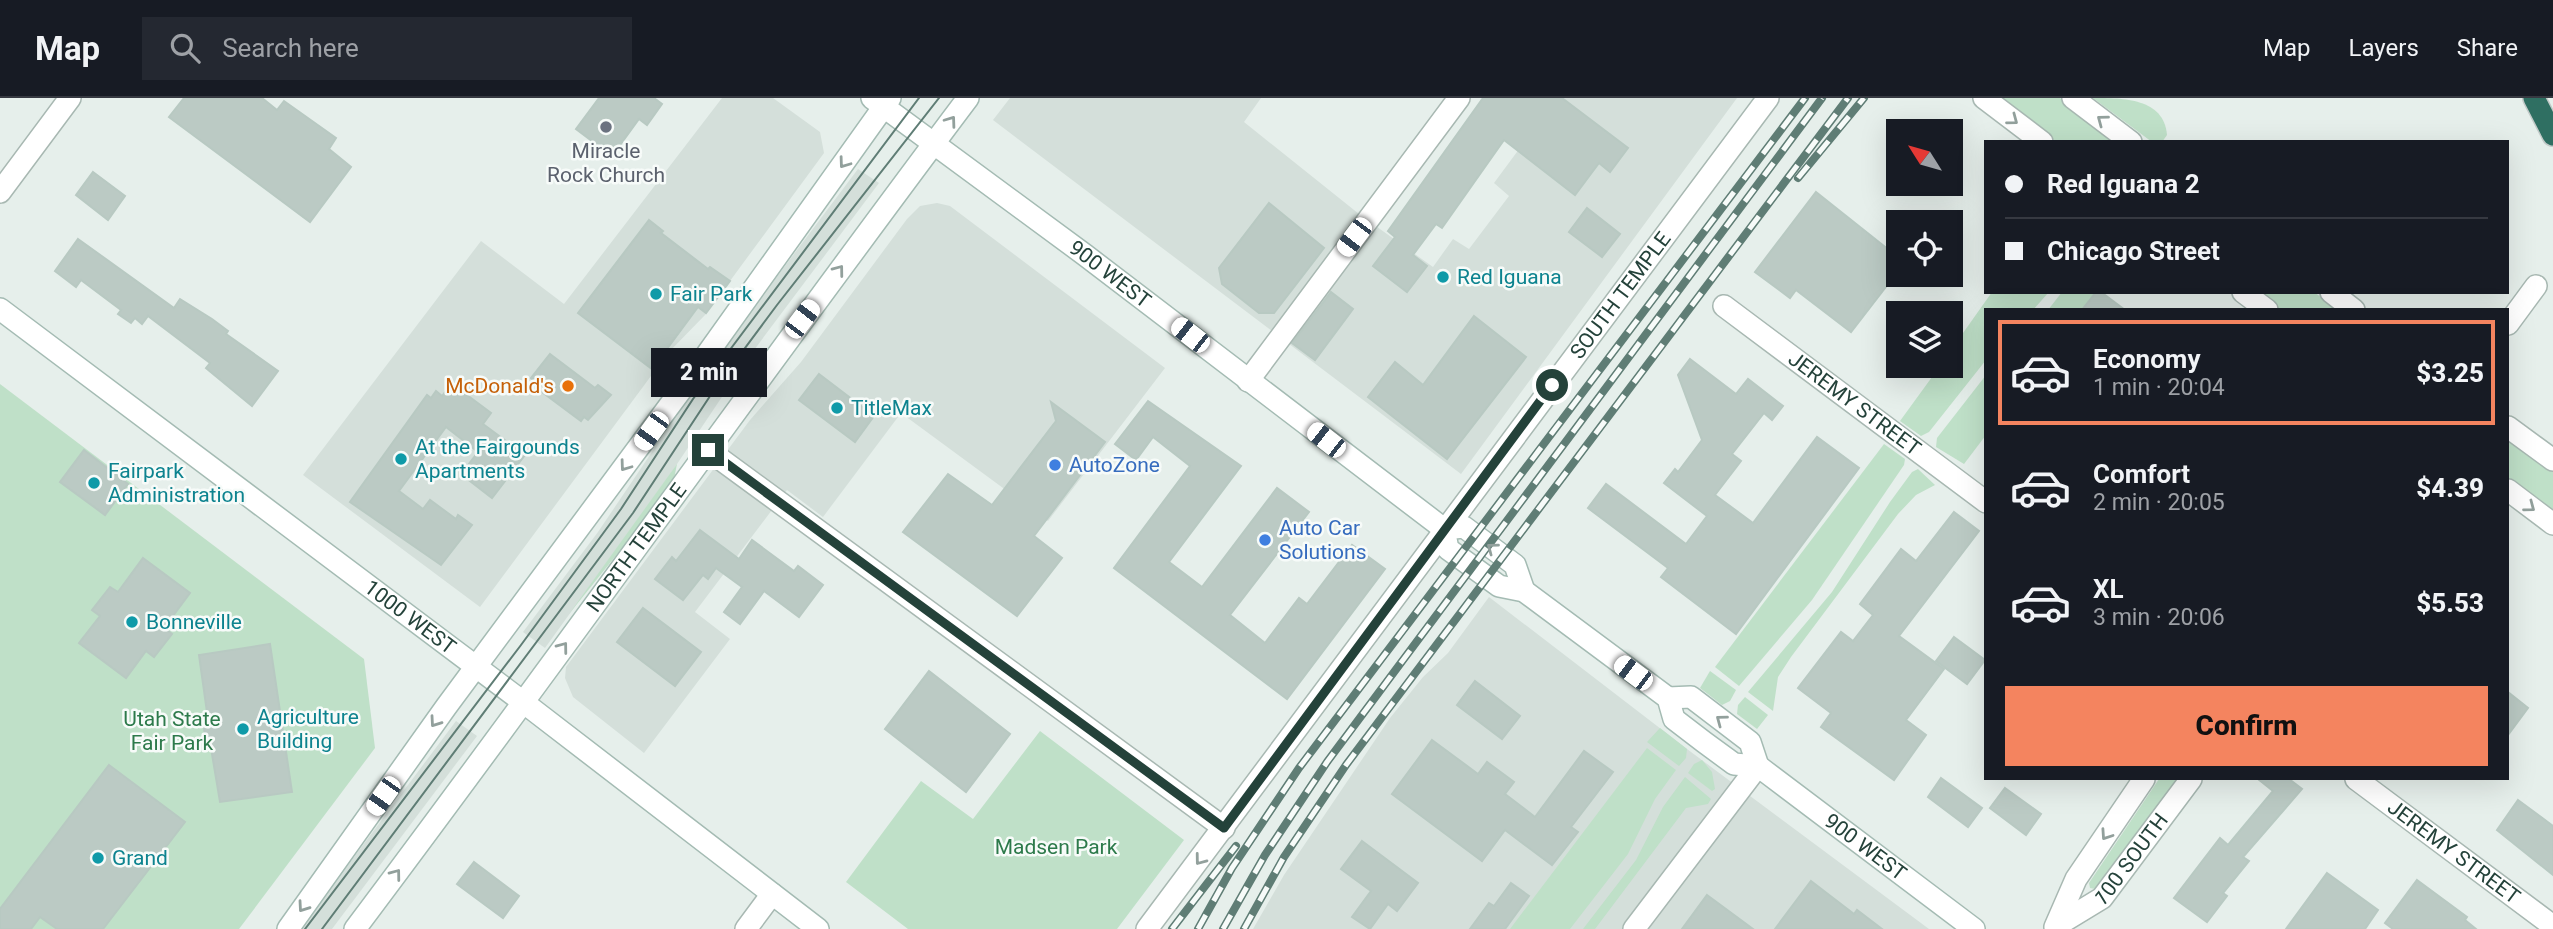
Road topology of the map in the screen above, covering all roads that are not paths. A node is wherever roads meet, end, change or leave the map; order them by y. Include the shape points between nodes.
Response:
1 (70, 98) edge
2 (968, 98) edge
3 (1459, 98) edge
4 (1768, 98) edge
5 (1984, 98) edge
6 (2073, 98) edge
7 (2533, 98) edge
8 (2542, 98) edge
9 (881, 101) edge
10 (2553, 114) edge
11 (2553, 135) edge
12 (2039, 140) edge
13 (2129, 140) edge
14 (934, 145) junction
15 (0, 192) edge
16 (2536, 286) dead end
17 (2246, 294) edge
18 (2334, 294) edge
19 (1724, 306) dead end
20 (2264, 308) edge
21 (2351, 308) edge
22 (0, 309) edge
23 (2509, 323) edge
24 (1248, 380) junction
25 (2509, 428) edge
26 (708, 450) junction
27 (2553, 460) edge
28 (2509, 491) edge
29 (1984, 501) edge
30 (2553, 524) edge
31 (1444, 529) junction
32 (475, 667) junction
33 (523, 702) junction
34 (1758, 766) junction
35 (2143, 780) edge
36 (2190, 780) edge
37 (2357, 780) edge
38 (1224, 828) junction
39 (772, 894) junction
40 (2553, 926) edge
41 (2055, 928) edge
42 (288, 929) edge
43 (355, 929) edge
44 (746, 929) edge
45 (818, 929) edge
46 (1147, 929) edge
47 (1634, 929) edge
48 (1974, 929) edge

1 - 15 street
14 -> 2 street, NORTH TEMPLE
3 - 24 street
4 - 31 street, SOUTH TEMPLE
5 -> 12 street
13 -> 6 street
7 - 11 highway
8 - 10 highway
9 - 14 street, 900 WEST
9 -> 32 street via 667,409
14 - 24 street, 900 WEST
26 -> 14 street, NORTH TEMPLE
16 - 23 street
17 - 20 street
18 - 21 street
19 - 29 street, JEREMY STREET
22 - 32 street, 1000 WEST
24 - 31 street, 900 WEST
25 - 27 street
33 -> 26 street, NORTH TEMPLE
26 - 38 street
28 -> 30 street
31 - 34 street, 900 WEST via 1464,527 1515,565 1524,591 1668,698 1691,697 1750,742
31 - 38 street, SOUTH TEMPLE
32 - 33 street, 1000 WEST
32 -> 42 street
33 - 39 street, 1000 WEST
43 -> 33 street, NORTH TEMPLE
34 - 47 street
34 - 48 street, 900 WEST
35 -> 41 street, 100 SOUTH via 2076,879
36 - 41 street, 100 SOUTH via 2102,898
37 - 40 street, JEREMY STREET
38 -> 46 street, SOUTH TEMPLE
39 - 44 street
39 - 45 street, 1000 WEST

